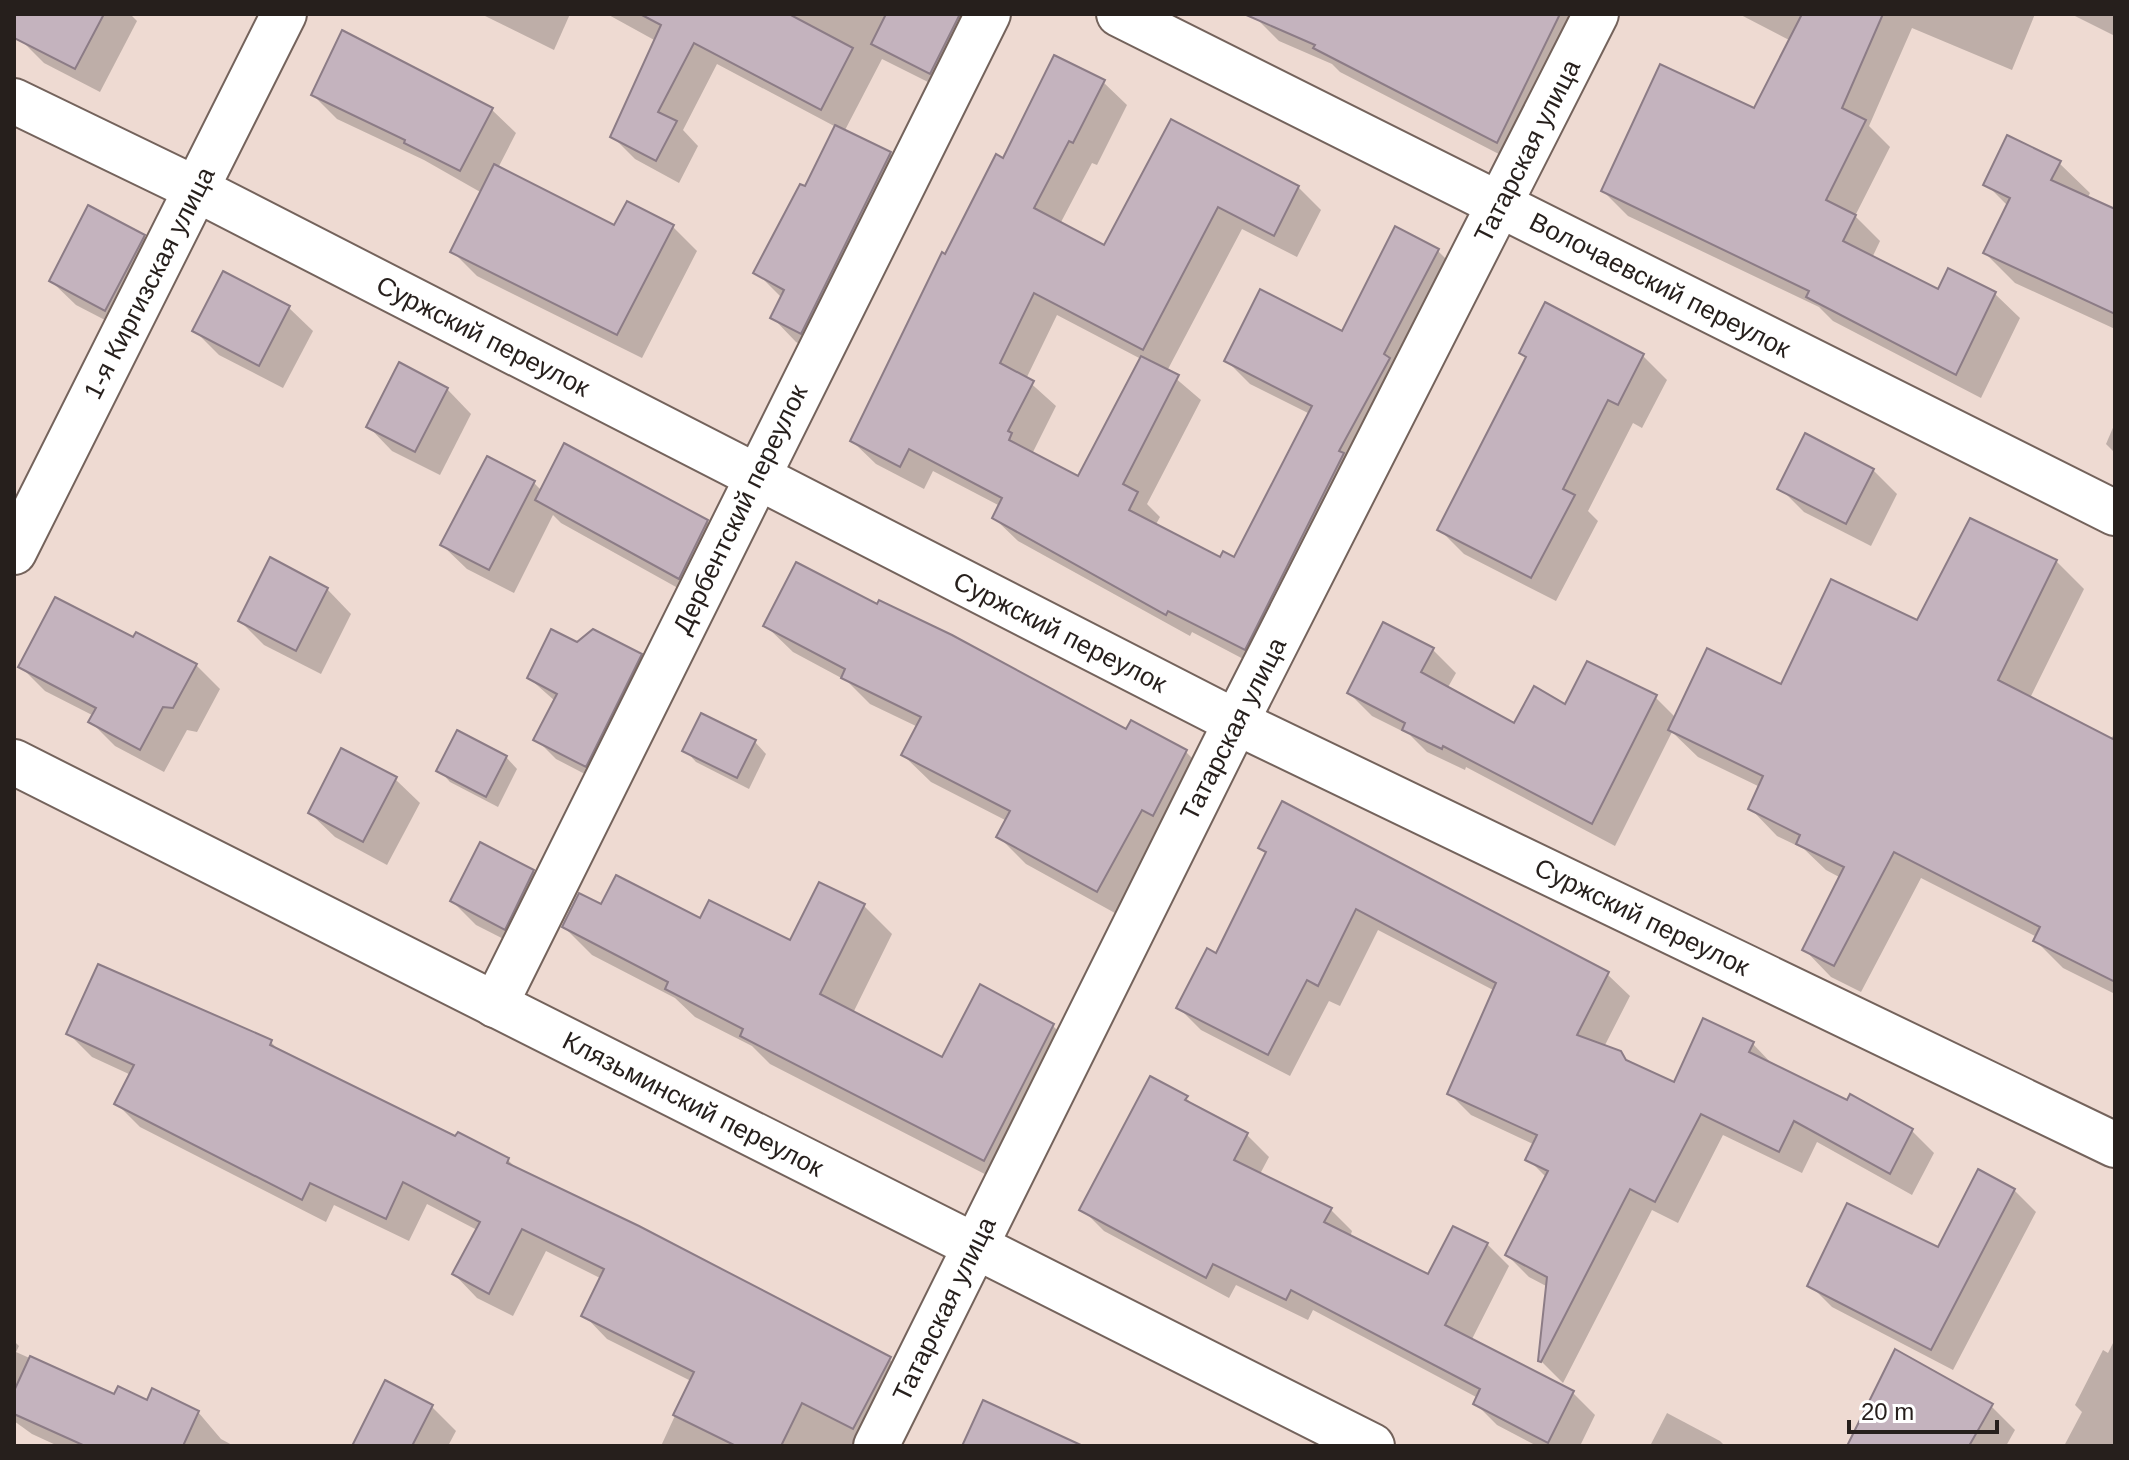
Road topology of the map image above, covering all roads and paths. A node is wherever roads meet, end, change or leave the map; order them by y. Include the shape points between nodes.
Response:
1 (284, 14) edge
2 (988, 14) edge
3 (1119, 14) edge
4 (1596, 14) edge
5 (14, 101) edge
6 (196, 189) junction
7 (1500, 205) junction
8 (756, 476) junction
9 (2115, 513) edge
10 (14, 552) edge
11 (1236, 722) junction
12 (14, 762) edge
13 (495, 1005) junction
14 (2115, 1145) edge
15 (975, 1246) junction
16 (876, 1446) edge
17 (1372, 1446) edge

1 - 6 street, 1-я Киргизская улица
2 - 8 street, Дербентский переулок
3 - 7 street, Волочаевский переулок
4 - 7 street, Татарская улица
5 - 6 street, Суржский переулок
6 - 8 street, Суржский переулок
6 - 10 street, 1-я Киргизская улица
7 - 9 street, Волочаевский переулок
7 - 11 street, Татарская улица
8 - 11 street, Суржский переулок
8 - 13 street, Дербентский переулок
11 - 14 street, Суржский переулок
11 - 15 street, Татарская улица
12 - 13 street, Клязьминский переулок
13 - 15 street, Клязьминский переулок
15 - 16 street, Татарская улица
15 - 17 street, Клязьминский переулок

